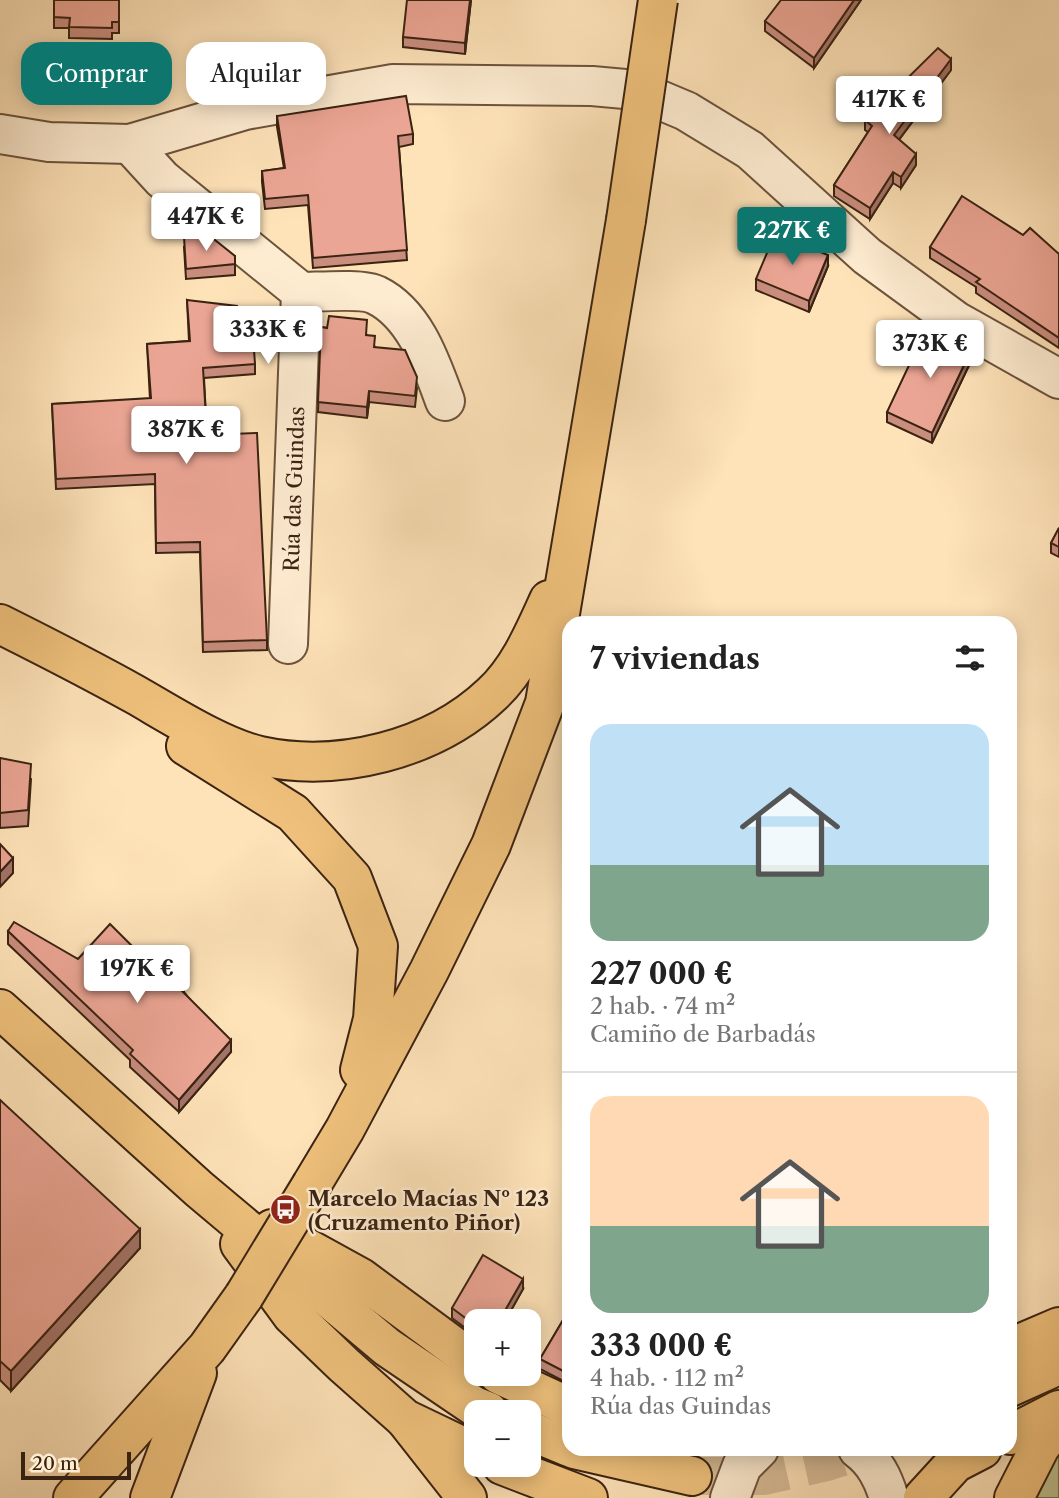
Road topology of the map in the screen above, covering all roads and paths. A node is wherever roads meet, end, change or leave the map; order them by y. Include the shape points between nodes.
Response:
1 (658, 0) edge
2 (0, 134) edge
3 (130, 144) junction
4 (301, 292) junction
5 (1059, 379) edge
6 (445, 401) dead end
7 (571, 554) junction
8 (0, 624) edge
9 (288, 644) dead end
10 (0, 652) edge
11 (5, 1018) edge
12 (345, 1129) junction
13 (200, 1189) junction
14 (1059, 1327) edge
15 (1017, 1345) edge
16 (207, 1348) junction
17 (464, 1354) edge
18 (1059, 1365) edge
19 (1017, 1384) edge
20 (524, 1386) edge
21 (465, 1400) edge
22 (562, 1404) edge
23 (1059, 1410) edge
24 (405, 1419) junction
25 (1059, 1423) edge
26 (1017, 1431) edge
27 (541, 1435) edge
28 (562, 1444) edge
29 (464, 1446) edge
30 (606, 1456) edge
31 (752, 1456) edge
32 (868, 1456) edge
33 (968, 1456) edge
34 (692, 1476) tunnel mouth
35 (533, 1477) edge
36 (73, 1498) edge
37 (150, 1498) edge
38 (467, 1498) edge
39 (588, 1498) edge
40 (730, 1498) edge
41 (889, 1498) edge
42 (923, 1498) edge
43 (1014, 1498) edge

1 - 7 main road, bridge
2 - 3 street via 49,142
3 - 4 street via 162,180
3 - 5 street via 245,110 393,84 636,90 686,111 750,150 867,256 956,321
4 - 6 street via 375,293 422,342
4 - 9 street, Rúa das Guindas
7 - 8 main road via 523,655 492,694 446,728 390,752 316,761 259,756 198,730
7 - 12 main road via 545,703 491,845
10 - 12 main road via 200,753 293,813 352,878 378,946 373,1019
11 - 13 main road
12 - 16 main road, bridge via 244,1296
13 - 17 main road via 361,1278
13 - 21 main road via 387,1347
13 - 24 main road via 292,1315
14 - 15 main road
16 - 36 main road
16 - 37 main road
18 - 19 main road
20 - 22 main road
23 - 26 main road
24 - 29 main road
24 - 38 main road
25 - 43 main road via 1040,1447
27 - 28 main road
30 - 34 main road
31 - 40 street via 742,1466
32 - 41 street
33 - 42 main road via 955,1463
35 - 39 main road

